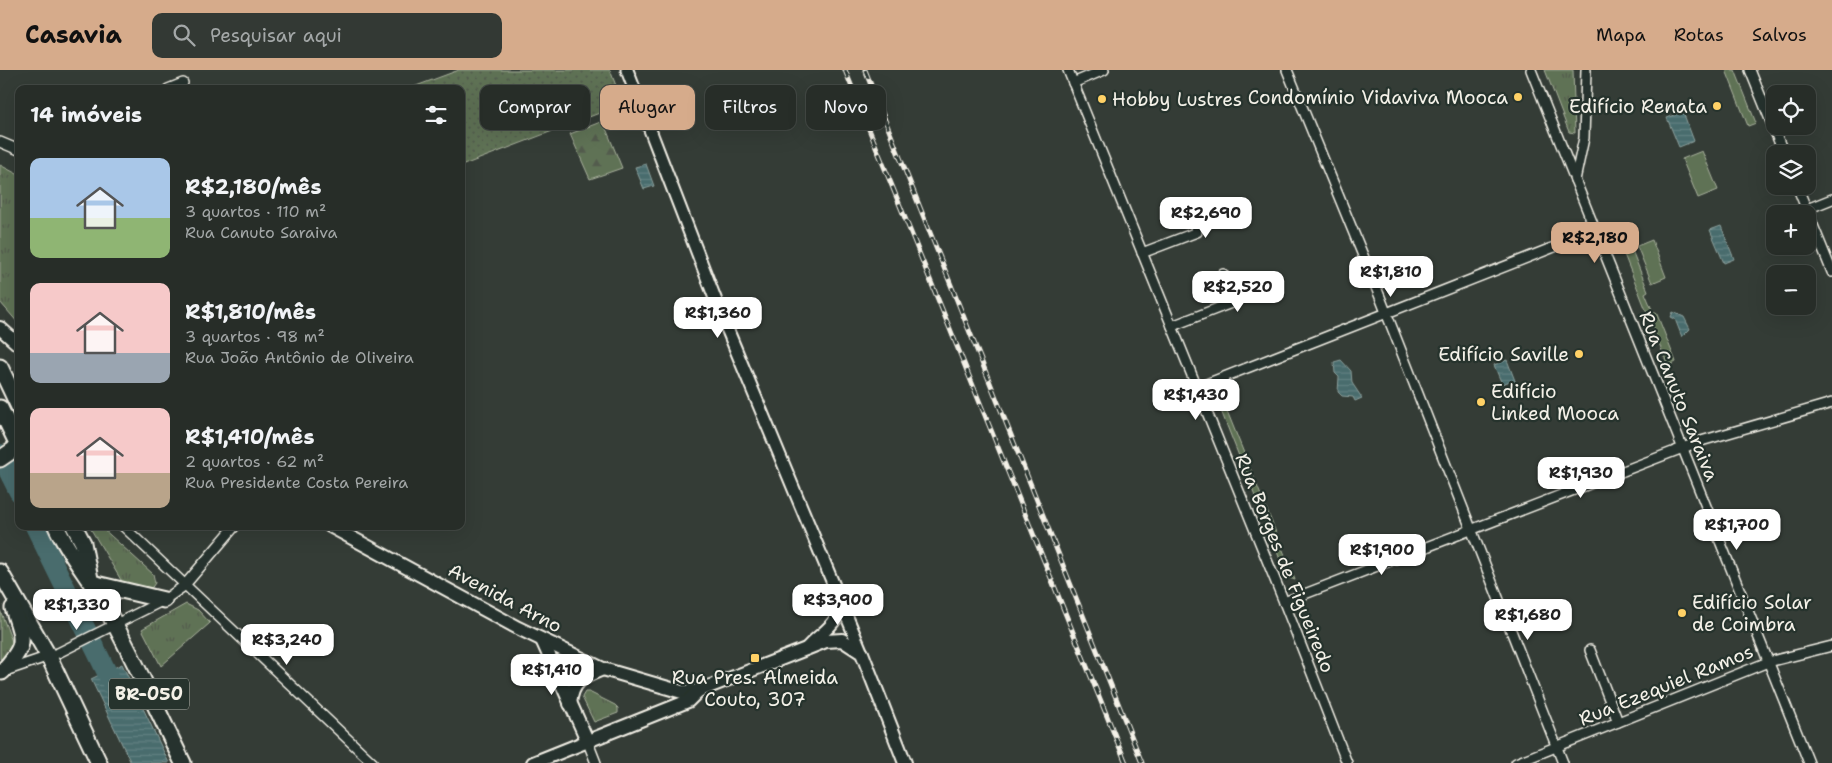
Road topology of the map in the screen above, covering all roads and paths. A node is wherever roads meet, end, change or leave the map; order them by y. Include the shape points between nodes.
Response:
1 (627, 70) edge
2 (1068, 70) edge
3 (1104, 70) edge
4 (1287, 70) edge
5 (1531, 70) edge
6 (1586, 70) edge
7 (1750, 70) edge
8 (183, 82) dead end
9 (1073, 83) junction
10 (177, 85) edge
11 (0, 142) edge
12 (1780, 145) edge
13 (15, 148) edge
14 (1575, 180) junction
15 (1832, 199) edge
16 (1816, 205) edge
17 (1193, 219) dead end
18 (1595, 231) junction
19 (1816, 232) edge
20 (1142, 252) junction
21 (1832, 272) edge
22 (1223, 274) dead end
23 (1386, 313) junction
24 (1172, 326) junction
25 (0, 328) edge
26 (15, 341) edge
27 (0, 366) edge
28 (1196, 388) junction
29 (15, 398) edge
30 (1832, 403) edge
31 (0, 408) edge
32 (15, 438) edge
33 (1683, 448) junction
34 (15, 449) edge
35 (0, 459) edge
36 (1471, 529) junction
37 (58, 530) edge
38 (76, 530) edge
39 (126, 530) edge
40 (232, 530) edge
41 (337, 530) edge
42 (1, 575) edge
43 (91, 581) junction
44 (184, 586) junction
45 (838, 596) junction
46 (164, 600) junction
47 (1284, 602) junction
48 (111, 627) junction
49 (542, 640) junction
50 (1832, 646) edge
51 (806, 649) junction
52 (1590, 650) dead end
53 (862, 653) junction
54 (53, 655) junction
55 (1768, 662) junction
56 (602, 669) junction
57 (1, 672) edge
58 (698, 691) junction
59 (570, 704) junction
60 (1618, 722) junction
61 (587, 740) junction
62 (1556, 746) junction
63 (99, 763) edge
64 (183, 763) edge
65 (373, 763) edge
66 (533, 763) edge
67 (596, 763) edge
68 (905, 763) edge
69 (1347, 763) edge
70 (1516, 763) edge
71 (1563, 763) edge
72 (1809, 763) edge

1 - 45 street via 721,314
2 - 9 street, Rua Borges de Figueiredo
3 - 9 street
4 - 23 street
5 - 14 street, Rua Canuto Saraiva
6 - 14 street via 1584,138
7 - 12 street
8 - 10 street
9 - 20 street, Rua Borges de Figueiredo
11 - 13 street
14 - 18 street, Rua Canuto Saraiva
15 - 16 street
17 - 20 street via 1197,232
18 - 23 street
18 - 33 street, Rua Canuto Saraiva
19 - 21 street
20 - 24 street, Rua Borges de Figueiredo
22 - 24 street via 1234,302
23 - 28 street
23 - 36 street
24 - 28 street, Rua Borges de Figueiredo
25 - 26 main road
27 - 29 main road
28 - 47 street, Rua Borges de Figueiredo
30 - 33 street
31 - 32 main road
33 - 36 street
33 - 55 street, Rua Canuto Saraiva
34 - 35 main road
36 - 47 street
36 - 62 street
37 - 43 main road, BR-050 via 68,551
38 - 43 main road via 83,543
39 - 44 street
40 - 44 street
41 - 49 main road, Avenida Arno
42 - 54 main road
42 - 57 main road via 22,634 18,654
43 - 46 main road
43 - 48 main road, BR-050
44 - 46 street
44 - 65 street
45 - 51 street via 832,625 815,637
45 - 53 street
46 - 48 street
47 - 69 street, Rua Borges de Figueiredo
48 - 54 street
48 - 64 main road, BR-050
49 - 56 main road, Avenida Arno
49 - 59 main road
50 - 55 street, Rua Ezequiel Ramos
51 - 53 main road via 842,640
51 - 58 main road
52 - 60 street
53 - 68 main road
54 - 57 street
54 - 63 main road
55 - 60 street, Rua Ezequiel Ramos
55 - 72 street, Rua Canuto Saraiva
56 - 58 main road, Avenida Arno via 682,692
56 - 59 main road via 578,680 571,692
58 - 61 main road via 688,701
59 - 61 main road
60 - 62 street, Rua Ezequiel Ramos
61 - 66 main road
61 - 67 street
62 - 70 street, Rua Ezequiel Ramos
62 - 71 street

